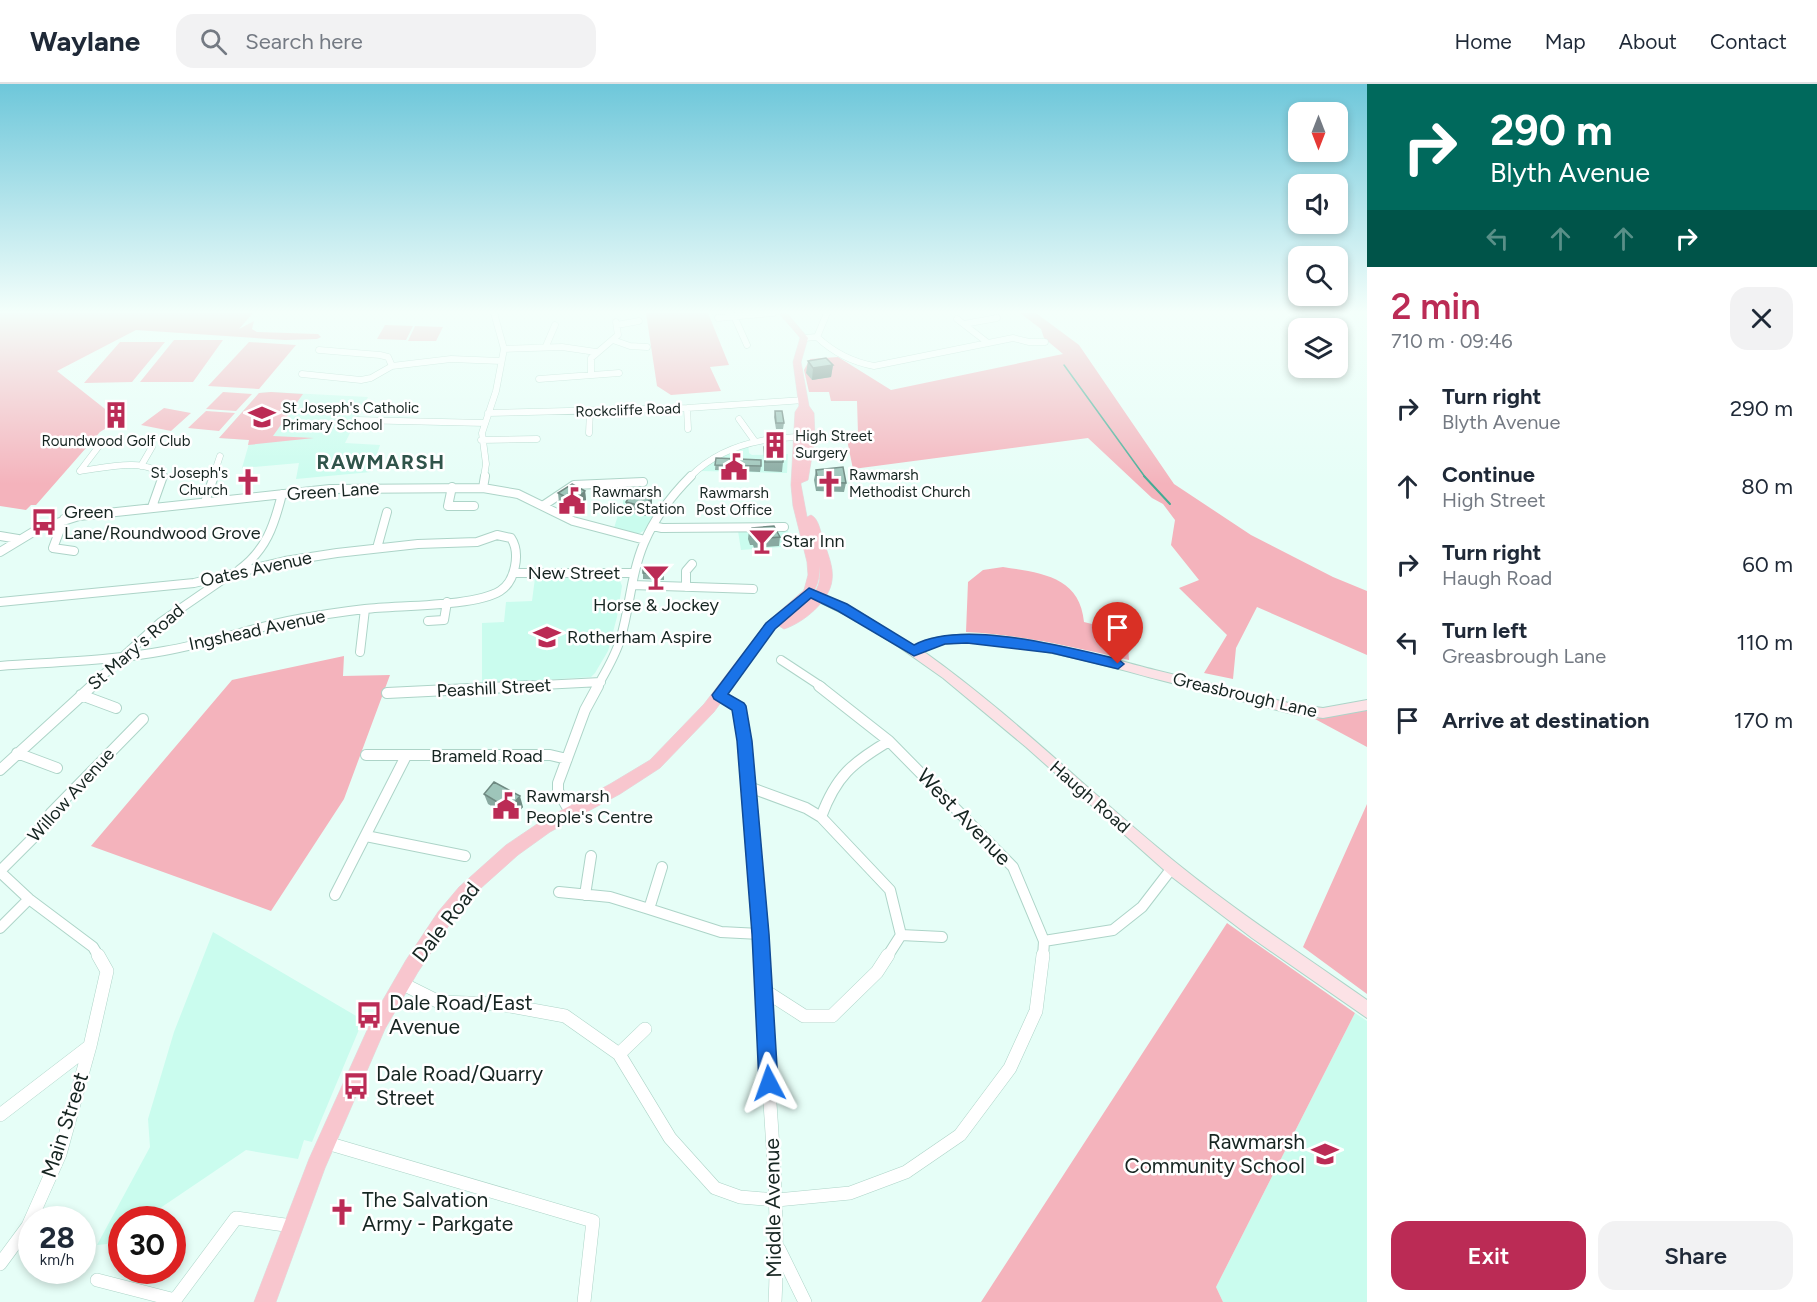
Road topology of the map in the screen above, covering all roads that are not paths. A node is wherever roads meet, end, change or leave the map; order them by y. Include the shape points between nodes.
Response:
1 (385, 370) edge
2 (500, 370) edge
3 (591, 370) edge
4 (798, 370) edge
5 (619, 373) dead end
6 (302, 374) dead end
7 (591, 374) junction
8 (539, 379) dead end
9 (804, 403) junction
10 (687, 408) junction
11 (590, 411) junction
12 (488, 413) junction
13 (739, 419) dead end
14 (356, 420) dead end
15 (485, 423) junction
16 (688, 429) dead end
17 (589, 433) dead end
18 (804, 437) junction
19 (537, 439) dead end
20 (481, 440) junction
21 (754, 440) junction
22 (99, 446) dead end
23 (152, 447) dead end
24 (220, 456) dead end
25 (141, 466) junction
26 (643, 482) dead end
27 (452, 487) junction
28 (483, 488) junction
29 (282, 494) junction
30 (205, 502) junction
31 (544, 505) junction
32 (474, 506) dead end
33 (152, 507) junction
34 (387, 513) dead end
35 (64, 519) junction
36 (653, 526) junction
37 (784, 527) dead end
38 (0, 536) edge
39 (18, 539) junction
40 (645, 540) junction
41 (377, 548) junction
42 (74, 551) dead end
43 (0, 552) edge
44 (692, 564) dead end
45 (234, 573) junction
46 (515, 573) junction
47 (634, 573) junction
48 (632, 585) junction
49 (686, 587) junction
50 (753, 589) dead end
51 (815, 595) junction
52 (0, 602) edge
53 (447, 602) junction
54 (365, 609) junction
55 (428, 621) dead end
56 (914, 651) junction
57 (360, 652) dead end
58 (123, 657) junction
59 (781, 660) dead end
60 (0, 666) edge
61 (601, 682) junction
62 (387, 693) dead end
63 (81, 695) junction
64 (719, 695) junction
65 (1367, 705) edge
66 (116, 708) dead end
67 (143, 719) dead end
68 (889, 741) junction
69 (17, 753) junction
70 (366, 754) dead end
71 (406, 756) junction
72 (567, 759) junction
73 (57, 768) dead end
74 (0, 770) edge
75 (749, 787) junction
76 (570, 812) junction
77 (821, 816) junction
78 (366, 836) junction
79 (465, 856) dead end
80 (591, 856) dead end
81 (662, 867) dead end
82 (1172, 868) junction
83 (0, 872) edge
84 (559, 892) dead end
85 (335, 895) dead end
86 (585, 895) junction
87 (29, 899) junction
88 (649, 909) junction
89 (0, 928) edge
90 (760, 934) junction
91 (901, 936) junction
92 (942, 937) dead end
93 (1044, 941) junction
94 (401, 984) junction
95 (762, 989) junction
96 (1367, 1010) edge
97 (645, 1029) dead end
98 (90, 1046) junction
99 (619, 1054) junction
100 (0, 1115) edge
101 (327, 1143) junction
102 (777, 1200) junction
103 (292, 1226) junction
104 (778, 1247) junction
105 (0, 1264) edge
106 (97, 1280) dead end
107 (265, 1302) edge
108 (584, 1302) edge
109 (775, 1302) edge
110 (805, 1302) edge

1 - 6 street via 362,380
2 - 12 street
3 - 7 street
4 - 9 main road
5 - 7 street
7 - 8 street
9 - 10 street, Rockcliffe Road
9 - 18 main road via 809,413
10 - 11 street, Rockcliffe Road
10 - 16 street
11 - 12 street, Rockcliffe Road
11 - 17 street
12 - 15 street
13 - 21 street
14 - 15 street
15 - 20 street
18 - 21 street via 782,435
18 - 51 main road via 803,486 826,572 825,589
19 - 20 street
20 - 28 street via 486,464
21 - 36 street via 714,458 691,474
22 - 25 street via 80,471
23 - 25 street
24 - 30 street
25 - 33 street via 151,467 164,476
26 - 31 street via 574,484
27 - 28 street, Green Lane
27 - 29 street, Green Lane via 348,488
27 - 32 street via 448,506
28 - 31 street, Green Lane via 518,494
29 - 30 street, Green Lane
29 - 45 street, St Mary's Road via 267,545
30 - 33 street, Green Lane
31 - 40 street, Green Lane via 573,520
33 - 35 street, Green Lane
34 - 41 street
35 - 39 street, Green Lane
35 - 42 street via 53,548
36 - 37 street
36 - 40 street
38 - 39 street
39 - 43 street, Green Lane
40 - 47 street
41 - 45 street, Oates Avenue via 285,561
41 - 46 street, Oates Avenue via 470,542 497,535 511,538 515,545
44 - 49 street via 686,572
45 - 52 street, Oates Avenue via 152,589
45 - 58 street, St Mary's Road via 161,621
46 - 47 street, New Street
46 - 53 street, Ingshead Avenue via 511,583 486,597
47 - 48 street
48 - 49 street
48 - 61 street via 618,646
49 - 50 street
51 - 56 street, Haugh Road
51 - 64 main road, Dale Road via 768,631
53 - 54 street, Ingshead Avenue
53 - 55 street via 444,620
54 - 57 street
54 - 58 street, Ingshead Avenue via 289,621 165,651
56 - 65 street, Greasbrough Lane via 945,639 1023,644 1082,655 1293,709 1323,713
56 - 82 street, Haugh Road via 963,685
58 - 60 street, Ingshead Avenue
58 - 63 street, St Mary's Road
59 - 68 street, West Avenue via 832,694
61 - 62 street, Peashill Street
61 - 72 street
63 - 66 street
63 - 69 street, St Mary's Road
64 - 75 street, Middle Avenue via 739,706
64 - 76 main road, Dale Road via 655,764
67 - 83 street, Willow Avenue via 51,813
68 - 77 street via 852,763 831,787
68 - 93 street, West Avenue via 1013,867
69 - 73 street
69 - 74 street, St Mary's Road
70 - 71 street, Brameld Road
71 - 72 street, Brameld Road via 550,755
71 - 78 street, Brameld Road
72 - 76 street via 557,788
75 - 77 street
75 - 90 street, Middle Avenue
76 - 94 main road, Dale Road via 512,850 465,892
77 - 91 street via 890,890
78 - 79 street
78 - 85 street, Brameld Road
80 - 86 street
81 - 88 street
82 - 93 street via 1142,907 1113,930
82 - 96 street, Haugh Road
83 - 87 street, Main Street
84 - 86 street
86 - 88 street via 610,897
87 - 89 street
87 - 98 street, Main Street via 93,947 106,970
88 - 90 street via 721,932
90 - 95 street, Middle Avenue
91 - 92 street
91 - 95 street via 878,972 832,1016 804,1016
93 - 102 street, West Avenue via 1036,1011 1010,1068 960,1135 906,1172 850,1193
94 - 99 street via 439,1002 499,1004 565,1016
94 - 101 main road, Dale Road via 379,1023
95 - 102 street, Middle Avenue
97 - 99 street
98 - 100 street
98 - 105 street, Main Street via 60,1154 28,1226
99 - 102 street, West Avenue via 670,1138 715,1188 740,1197
101 - 103 main road, Dale Road
101 - 108 street via 593,1221
102 - 104 street, Middle Avenue
103 - 106 street via 236,1218 175,1300
103 - 107 main road, Dale Road
104 - 109 street, Middle Avenue
104 - 110 street

